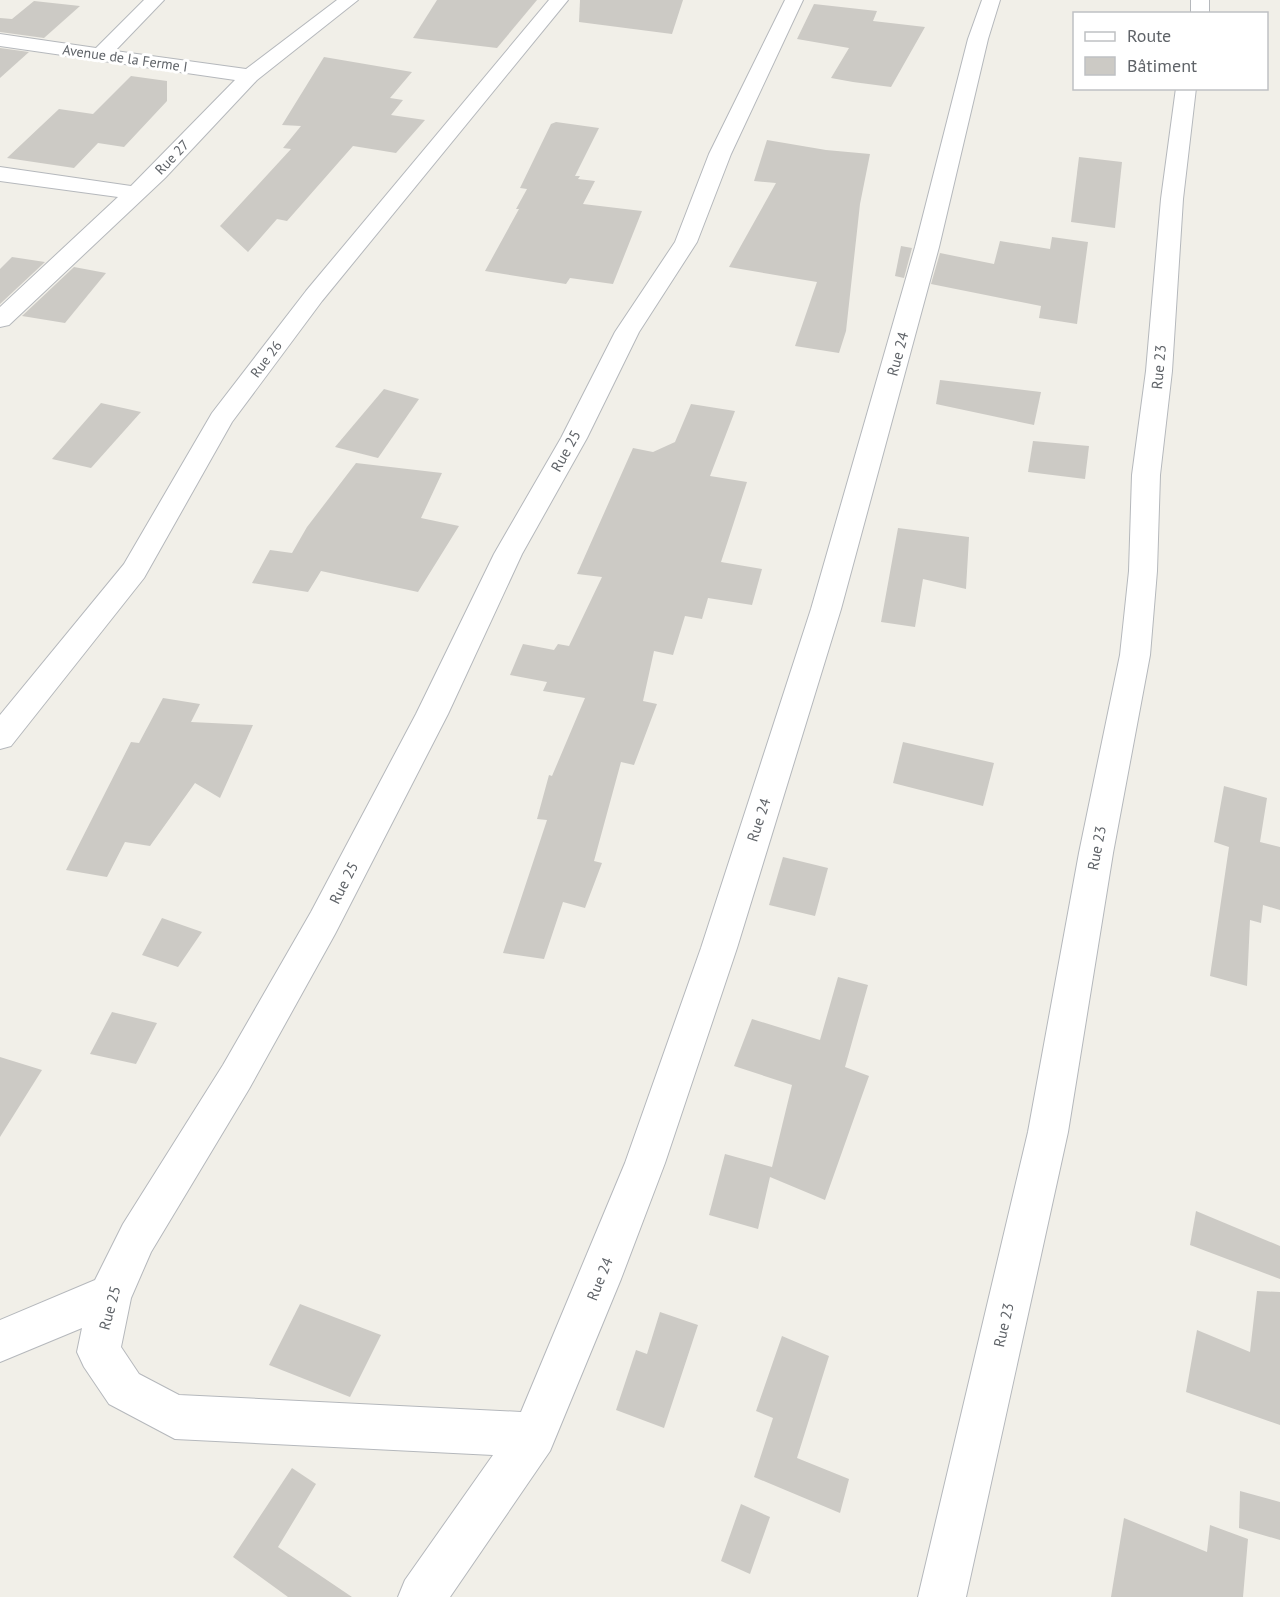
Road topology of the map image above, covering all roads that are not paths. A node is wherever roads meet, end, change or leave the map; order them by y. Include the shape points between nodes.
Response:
1 (155, 0) edge
2 (350, 0) edge
3 (559, 0) edge
4 (794, 0) edge
5 (991, 0) edge
6 (0, 40) edge
7 (101, 54) junction
8 (250, 76) junction
9 (1186, 90) edge
10 (0, 174) edge
11 (136, 193) junction
12 (0, 320) edge
13 (0, 737) edge
14 (110, 1294) junction
15 (0, 1341) edge
16 (534, 1435) junction
17 (422, 1597) edge
18 (942, 1597) edge

1 - 7 street
2 - 8 street, Rue 27
3 - 13 street, Rue 26 via 315,296 221,419 134,571
4 - 14 street, Rue 25 via 720,154 686,242 627,332 574,438 507,554 432,714 323,923 236,1077 137,1238
5 - 16 street, Rue 24 via 921,270 826,609 719,948 645,1163
6 - 7 street, Avenue de la Ferme I
7 - 8 street, Avenue de la Ferme I
8 - 11 street, Rue 27
9 - 18 street, Rue 23 via 1146,475 1135,656 1048,1132
10 - 11 street
11 - 12 street, Rue 27
14 - 15 street
14 - 16 street, Rue 25 via 99,1352 124,1389 175,1417
16 - 17 street, Rue 24

